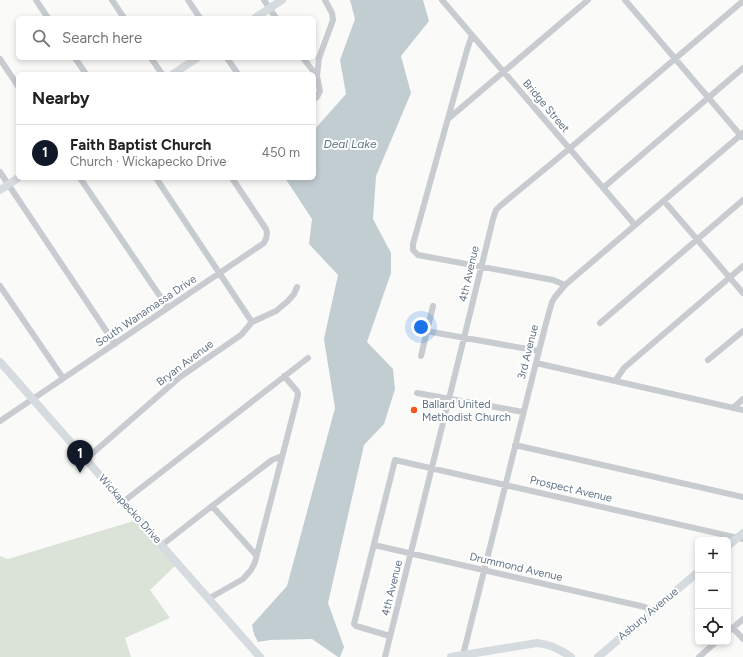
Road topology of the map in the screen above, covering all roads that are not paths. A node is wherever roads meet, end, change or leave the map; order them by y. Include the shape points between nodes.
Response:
1 (36, 0) edge
2 (112, 0) edge
3 (188, 0) edge
4 (264, 0) edge
5 (282, 0) edge
6 (324, 0) edge
7 (442, 0) edge
8 (588, 0) edge
9 (625, 0) edge
10 (743, 1) edge
11 (270, 8) junction
12 (47, 16) edge
13 (123, 16) edge
14 (199, 16) edge
15 (258, 16) edge
16 (275, 16) edge
17 (472, 35) junction
18 (0, 59) edge
19 (675, 59) junction
20 (76, 60) edge
21 (152, 60) edge
22 (194, 60) edge
23 (228, 60) edge
24 (305, 60) edge
25 (743, 68) edge
26 (503, 71) junction
27 (85, 72) edge
28 (161, 72) edge
29 (176, 72) edge
30 (237, 72) edge
31 (314, 72) edge
32 (317, 76) joint
33 (16, 83) edge
34 (316, 98) edge
35 (708, 98) junction
36 (448, 118) junction
37 (742, 136) edge
38 (570, 149) junction
39 (0, 172) edge
40 (16, 179) edge
41 (81, 180) edge
42 (157, 180) edge
43 (234, 180) edge
44 (8, 184) junction
45 (603, 188) junction
46 (0, 190) edge
47 (743, 200) edge
48 (664, 201) junction
49 (635, 225) junction
50 (697, 240) junction
51 (743, 266) edge
52 (481, 267) junction
53 (220, 273) junction
54 (730, 278) junction
55 (565, 285) junction
56 (0, 286) edge
57 (297, 287) dead end
58 (743, 293) edge
59 (433, 306) dead end
60 (168, 308) junction
61 (252, 322) junction
62 (600, 323) dead end
63 (426, 331) junction
64 (743, 331) edge
65 (464, 338) junction
66 (115, 344) junction
67 (539, 351) junction
68 (420, 356) dead end
69 (308, 358) dead end
70 (708, 360) dead end
71 (0, 362) edge
72 (536, 363) junction
73 (284, 376) junction
74 (63, 378) junction
75 (615, 381) junction
76 (417, 393) dead end
77 (33, 399) junction
78 (449, 399) junction
79 (743, 399) edge
80 (733, 408) junction
81 (743, 410) edge
82 (523, 412) junction
83 (0, 421) edge
84 (515, 445) junction
85 (282, 456) junction
86 (86, 459) junction
87 (432, 468) junction
88 (505, 485) junction
89 (743, 497) edge
90 (124, 502) junction
91 (212, 506) junction
92 (741, 536) edge
93 (731, 544) edge
94 (162, 545) junction
95 (374, 545) junction
96 (410, 554) junction
97 (256, 555) junction
98 (484, 570) junction
99 (697, 573) edge
100 (208, 599) junction
101 (652, 611) junction
102 (743, 619) edge
103 (731, 630) edge
104 (390, 636) junction
105 (743, 639) edge
106 (713, 645) edge
107 (469, 655) edge
108 (260, 657) edge
109 (385, 657) edge
110 (451, 657) edge
111 (571, 657) edge
112 (598, 657) edge
113 (699, 657) edge

1 - 12 street
2 - 13 street
3 - 14 street
4 - 11 street
5 - 11 street
6 - 32 street via 333,20 319,58
7 - 17 street, Bridge Street
8 - 26 street
9 - 19 street
10 - 19 street, 4th Avenue
11 - 15 street
11 - 16 street
17 - 26 street, Bridge Street
17 - 36 street
18 - 33 street
19 - 35 street
19 - 38 street, 4th Avenue
20 - 27 street
21 - 28 street
22 - 29 street
23 - 30 street
24 - 31 street
25 - 35 street
26 - 36 street
26 - 38 street, Bridge Street
32 - 34 street via 320,91
35 - 37 street
35 - 45 street
36 - 52 street via 412,250 418,255
37 - 48 street, 3rd Avenue
38 - 45 street, Bridge Street
38 - 52 street, 4th Avenue via 496,210
39 - 44 street
40 - 44 street
41 - 60 street
42 - 53 street
43 - 53 street, South Wanamassa Drive via 266,228 267,237 262,245
44 - 46 street
44 - 66 street
45 - 49 street, Bridge Street
47 - 50 street
48 - 49 street, 3rd Avenue
48 - 50 street
49 - 55 street, 3rd Avenue
50 - 54 street
50 - 62 street
51 - 54 street
52 - 55 street via 553,280
52 - 65 street, 4th Avenue
53 - 60 street, South Wanamassa Drive
53 - 61 street
54 - 58 street
54 - 75 street via 624,368
55 - 67 street, 3rd Avenue via 555,297 550,309
56 - 74 street
57 - 61 street, Bryan Avenue via 288,301 276,311
59 - 63 street
60 - 66 street, South Wanamassa Drive
61 - 86 street, Bryan Avenue via 241,335 180,377
63 - 65 street
63 - 68 street
64 - 70 street
65 - 67 street
65 - 78 street, 4th Avenue
66 - 74 street, South Wanamassa Drive
67 - 72 street, 3rd Avenue
69 - 73 street
71 - 77 street, Wickapecko Drive
72 - 75 street
72 - 82 street, 3rd Avenue
73 - 85 street via 298,397
73 - 90 street
74 - 77 street, South Wanamassa Drive
75 - 80 street
76 - 78 street
77 - 83 street, South Wanamassa Drive
77 - 86 street, Wickapecko Drive
78 - 82 street
78 - 87 street, 4th Avenue
79 - 80 street
80 - 81 street
82 - 84 street, 3rd Avenue
84 - 88 street, 3rd Avenue
84 - 89 street
85 - 91 street via 272,460
85 - 97 street
86 - 90 street, Wickapecko Drive
87 - 88 street, Prospect Avenue
87 - 95 street, Prospect Avenue via 395,460
87 - 96 street, 4th Avenue
88 - 92 street, Prospect Avenue
88 - 98 street, 3rd Avenue
90 - 94 street, Wickapecko Drive
91 - 94 street
91 - 97 street
92 - 93 street
94 - 100 street, Wickapecko Drive
95 - 96 street, Drummond Avenue
95 - 104 street via 354,624
96 - 98 street, Drummond Avenue
96 - 104 street, 4th Avenue
97 - 100 street via 247,576
98 - 101 street, Drummond Avenue via 645,607
98 - 107 street, 3rd Avenue
99 - 101 street, Asbury Avenue
100 - 108 street, Wickapecko Drive
101 - 112 street, Asbury Avenue
102 - 103 street
103 - 105 street
104 - 109 street, 4th Avenue
106 - 113 street
107 - 110 street
107 - 111 street via 537,643 548,644

